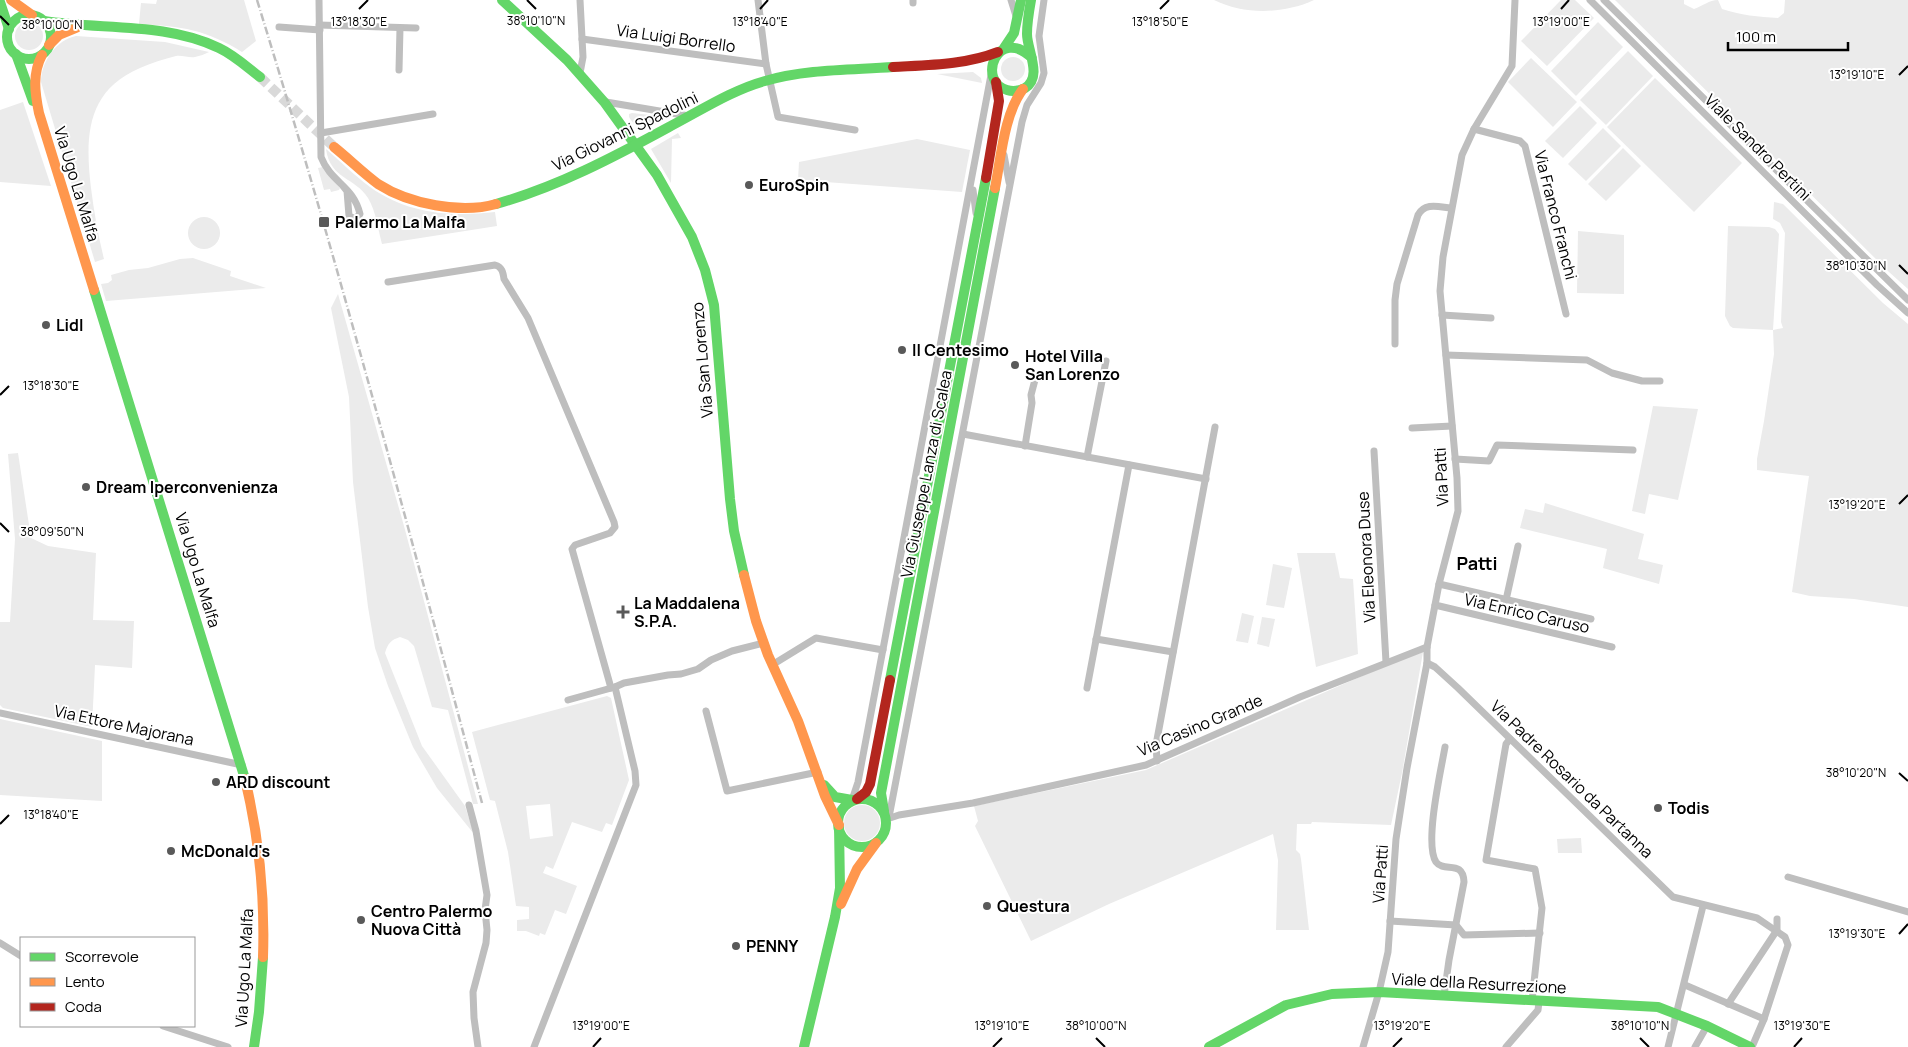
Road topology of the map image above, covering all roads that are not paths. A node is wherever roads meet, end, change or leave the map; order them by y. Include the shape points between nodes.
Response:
1 (11, 0) edge
2 (320, 0) edge
3 (502, 0) edge
4 (580, 0) edge
5 (758, 0) edge
6 (1010, 0) edge
7 (1021, 0) edge
8 (1031, 0) edge
9 (1044, 0) edge
10 (1515, 0) edge
11 (1590, 0) edge
12 (1604, 0) edge
13 (0, 2) edge
14 (32, 15) junction
15 (44, 21) junction
16 (1016, 22) junction
17 (77, 27) junction
18 (279, 27) dead end
19 (319, 27) junction
20 (400, 28) junction
21 (416, 28) dead end
22 (9, 29) junction
23 (582, 39) junction
24 (49, 45) junction
25 (1002, 50) junction
26 (16, 54) junction
27 (42, 55) junction
28 (1032, 58) junction
29 (766, 64) junction
30 (945, 64) junction
31 (399, 70) dead end
32 (580, 73) junction
33 (260, 77) tunnel mouth
34 (993, 77) junction
35 (769, 79) junction
36 (1023, 89) junction
37 (606, 102) junction
38 (39, 113) junction
39 (433, 114) dead end
40 (689, 116) junction
41 (1474, 129) junction
42 (855, 130) dead end
43 (321, 133) junction
44 (1005, 142) junction
45 (638, 145) junction
46 (334, 147) tunnel mouth
47 (972, 179) junction
48 (344, 186) dead end
49 (1008, 192) junction
50 (1452, 208) junction
51 (977, 221) junction
52 (388, 282) dead end
53 (1908, 300) edge
54 (1908, 313) edge
55 (1566, 314) dead end
56 (1442, 316) junction
57 (1491, 318) dead end
58 (1396, 344) dead end
59 (1446, 355) junction
60 (1106, 361) dead end
61 (1036, 376) dead end
62 (1660, 381) dead end
63 (1452, 426) junction
64 (1215, 427) dead end
65 (1412, 428) dead end
66 (963, 434) junction
67 (1025, 446) junction
68 (1633, 450) dead end
69 (1374, 451) dead end
70 (1087, 457) junction
71 (1455, 459) junction
72 (1128, 465) junction
73 (1206, 479) junction
74 (1518, 546) dead end
75 (1439, 584) junction
76 (1506, 600) junction
77 (1435, 605) junction
78 (1591, 620) dead end
79 (1096, 639) junction
80 (764, 643) junction
81 (1427, 647) junction
82 (1612, 647) dead end
83 (883, 650) junction
84 (1173, 652) junction
85 (1386, 662) junction
86 (1426, 663) junction
87 (772, 665) junction
88 (613, 688) junction
89 (1086, 688) dead end
90 (568, 700) dead end
91 (706, 711) dead end
92 (0, 713) edge
93 (1510, 739) junction
94 (1445, 747) dead end
95 (1157, 761) junction
96 (242, 765) junction
97 (818, 773) junction
98 (855, 799) junction
99 (469, 805) dead end
100 (886, 816) junction
101 (839, 826) junction
102 (877, 842) junction
103 (1788, 877) dead end
104 (1703, 906) junction
105 (1908, 912) edge
106 (836, 916) junction
107 (1777, 919) dead end
108 (1390, 921) junction
109 (1456, 924) junction
110 (1777, 930) junction
111 (1540, 933) junction
112 (0, 943) edge
113 (20, 955) edge
114 (1685, 985) junction
115 (1379, 992) junction
116 (1444, 996) junction
117 (1536, 1002) junction
118 (1728, 1004) junction
119 (1676, 1013) junction
120 (1764, 1019) junction
121 (1707, 1026) junction
122 (166, 1027) edge
123 (228, 1047) edge
124 (254, 1047) edge
125 (478, 1047) edge
126 (534, 1047) edge
127 (804, 1047) edge
128 (1209, 1047) edge
129 (1363, 1047) edge
130 (1506, 1047) edge
131 (1668, 1047) edge
132 (1694, 1047) edge
133 (1751, 1047) edge

1 - 14 street
2 - 19 street
3 - 32 street, Via San Lorenzo
4 - 23 street
5 - 29 street
6 - 16 street
7 - 16 street
8 - 28 street via 1027,35
9 - 49 street, Via Giuseppe Lanza di Scalea via 1039,36 1044,73 1023,116
10 - 41 street, Via Patti via 1512,66
11 - 54 street, Viale Sandro Pertini
12 - 53 street, Viale Sandro Pertini
13 - 22 street
14 - 15 street
14 - 22 street via 18,17
15 - 17 street
15 - 24 street via 49,29
16 - 25 street via 1012,38
17 - 24 street via 59,35
17 - 33 street via 150,32 201,40 226,52
18 - 19 street
19 - 20 street
19 - 43 street
20 - 21 street
20 - 31 street
22 - 26 street via 8,41
23 - 29 street, Via Luigi Borrello
23 - 32 street
24 - 27 street
25 - 28 street via 1018,48
25 - 30 street, Via Giovanni Spadolini via 983,58
25 - 34 street via 992,63
26 - 27 street via 30,58
26 - 38 street, Via Ugo La Malfa
27 - 38 street, Via Ugo La Malfa via 34,74
28 - 36 street via 1034,75
29 - 35 street
30 - 34 street, Via Giovanni Spadolini via 979,66
30 - 35 street, Via Giovanni Spadolini via 805,73
32 - 37 street, Via San Lorenzo
34 - 36 street via 1007,91
34 - 47 street, Via Giuseppe Lanza di Scalea
34 - 51 street, Via Giuseppe Lanza di Scalea via 999,94 998,112
35 - 40 street, Via Giovanni Spadolini via 739,90
35 - 42 street via 778,118
36 - 44 street, Via Giuseppe Lanza di Scalea via 1011,108
37 - 40 street
37 - 45 street, Via San Lorenzo
38 - 96 street, Via Ugo La Malfa
39 - 43 street
40 - 45 street, Via Giovanni Spadolini
41 - 50 street, Via Patti via 1462,155
41 - 55 street, Via Franco Franchi via 1520,141 1526,146
43 - 48 street via 323,161
44 - 49 street, Via Giuseppe Lanza di Scalea
44 - 100 street, Via Giuseppe Lanza di Scalea via 881,793
45 - 46 street, Via Giovanni Spadolini via 527,195 474,207 432,205 393,192 365,175
45 - 80 street, Via San Lorenzo via 690,231 708,280 716,324 736,544
47 - 51 street, Via Giuseppe Lanza di Scalea
47 - 83 street, Via Giuseppe Lanza di Scalea
49 - 66 street, Via Giuseppe Lanza di Scalea
50 - 56 street, Via Patti via 1443,257
50 - 58 street via 1427,207 1418,215 1397,284
51 - 98 street, Via Giuseppe Lanza di Scalea via 870,784 864,794
52 - 88 street via 500,266 504,279 528,318 614,522 615,527 610,533 572,549
56 - 57 street
56 - 59 street, Via Patti
59 - 62 street via 1587,360 1612,373 1642,381
59 - 63 street, Via Patti
60 - 70 street
61 - 67 street
63 - 65 street
63 - 71 street, Via Patti
64 - 73 street
66 - 67 street
66 - 100 street, Via Giuseppe Lanza di Scalea
67 - 70 street
68 - 71 street via 1497,445 1489,460
69 - 85 street, Via Eleonora Duse
70 - 72 street
71 - 75 street, Via Patti via 1458,511
72 - 73 street
72 - 79 street
73 - 84 street
74 - 76 street
75 - 76 street
75 - 77 street, Via Patti
76 - 78 street
77 - 81 street, Via Patti
77 - 82 street, Via Enrico Caruso
79 - 84 street
79 - 89 street
80 - 87 street, Via San Lorenzo
80 - 88 street via 732,651 698,669 624,682
81 - 85 street, Via Casino Grande
81 - 86 street, Via Patti
83 - 87 street via 816,638
83 - 98 street, Via Giuseppe Lanza di Scalea
84 - 95 street via 1156,745
85 - 95 street, Via Casino Grande
86 - 93 street, Via Padre Rosario da Partanna via 1435,666
86 - 108 street, Via Patti via 1396,839
87 - 97 street, Via San Lorenzo
88 - 90 street
88 - 126 street via 635,771 635,790
91 - 97 street via 727,790
92 - 96 street, Via Ettore Majorana
93 - 104 street, Via Padre Rosario da Partanna via 1673,897
93 - 111 street via 1506,744 1486,860 1535,869 1542,908
94 - 109 street via 1430,842 1436,862 1458,869 1464,878
95 - 100 street, Via Casino Grande via 973,802
96 - 124 street, Via Ugo La Malfa via 252,804 262,878 262,973
97 - 98 street, Via San Lorenzo via 834,796 842,800
97 - 101 street, Via San Lorenzo
98 - 100 street via 873,801
98 - 101 street via 843,808
99 - 125 street via 487,895 486,942 473,992
100 - 102 street via 886,830
101 - 102 street via 845,840 856,846
101 - 106 street, Via San Lorenzo via 841,880
102 - 106 street, Via San Lorenzo via 857,869
103 - 105 street
104 - 110 street, Via Padre Rosario da Partanna via 1757,918
104 - 114 street
106 - 127 street, Via San Lorenzo
107 - 110 street
108 - 109 street
108 - 115 street, Via Patti via 1388,952
109 - 111 street via 1464,935
109 - 116 street
110 - 118 street
110 - 120 street via 1788,945
111 - 117 street
112 - 113 street
114 - 118 street
114 - 119 street
115 - 116 street, Viale della Resurrezione
115 - 128 street, Viale della Resurrezione via 1332,994 1286,1005
115 - 129 street, Via Patti
116 - 117 street, Viale della Resurrezione
117 - 119 street, Viale della Resurrezione via 1658,1007
117 - 130 street via 1538,1010
118 - 120 street
119 - 121 street, Viale della Resurrezione
119 - 131 street
120 - 133 street
121 - 132 street
121 - 133 street, Viale della Resurrezione
122 - 123 street

